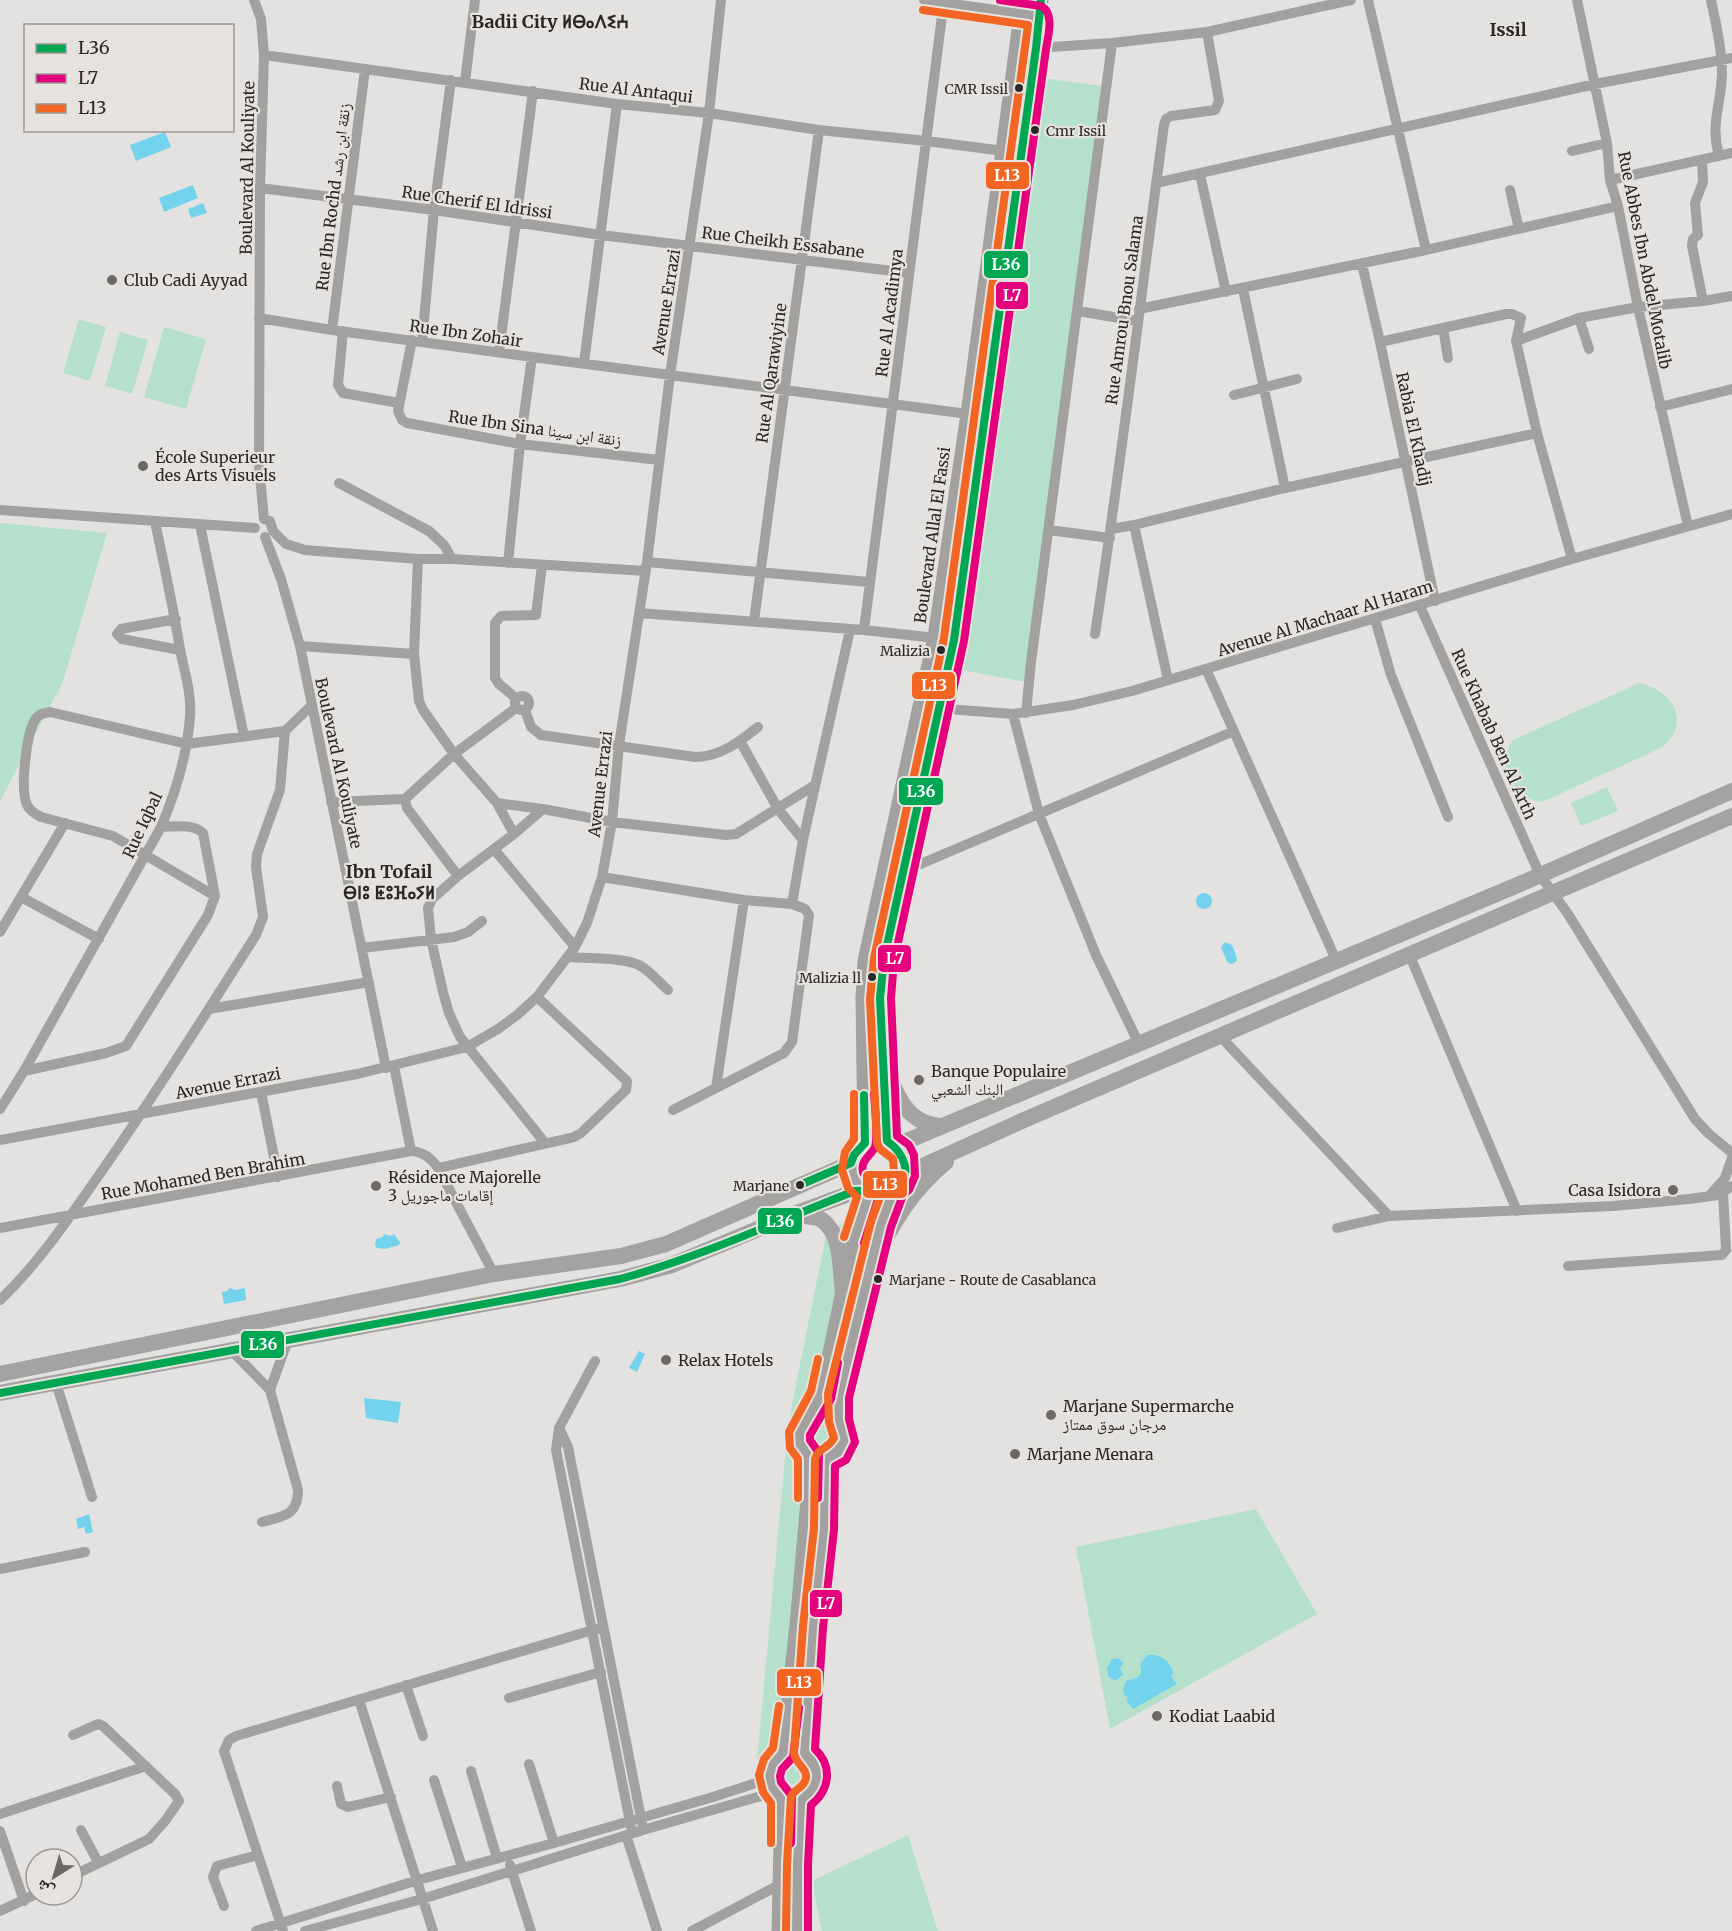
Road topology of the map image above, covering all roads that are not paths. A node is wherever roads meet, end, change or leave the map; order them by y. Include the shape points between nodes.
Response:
1 (254, 0) edge
2 (475, 0) edge
3 (721, 0) edge
4 (924, 0) edge
5 (1041, 0) edge
6 (1351, 0) edge
7 (1368, 0) edge
8 (1577, 0) edge
9 (1711, 0) edge
10 (944, 1) edge
11 (1022, 7) edge
12 (1039, 16) junction
13 (1207, 32) junction
14 (1112, 43) junction
15 (1018, 46) junction
16 (1036, 48) junction
17 (264, 56) junction
18 (1727, 59) edge
19 (365, 69) junction
20 (451, 80) junction
21 (465, 82) junction
22 (1595, 84) junction
23 (533, 92) junction
24 (617, 104) junction
25 (709, 113) junction
26 (1396, 128) junction
27 (819, 130) junction
28 (927, 141) junction
29 (1607, 143) junction
30 (1004, 151) junction
31 (1572, 151) dead end
32 (1732, 153) edge
33 (1719, 156) junction
34 (1702, 160) junction
35 (1200, 174) junction
36 (1610, 180) junction
37 (1156, 183) junction
38 (260, 188) junction
39 (1510, 190) dead end
40 (348, 200) junction
41 (1618, 206) junction
42 (434, 210) junction
43 (517, 222) junction
44 (1519, 229) junction
45 (601, 235) junction
46 (689, 246) junction
47 (1426, 250) junction
48 (801, 259) junction
49 (1362, 264) junction
50 (909, 273) junction
51 (1243, 289) junction
52 (1226, 292) junction
53 (1732, 296) edge
54 (1703, 301) junction
55 (1638, 307) junction
56 (1139, 309) junction
57 (1078, 311) junction
58 (259, 318) junction
59 (1580, 318) junction
60 (1137, 321) junction
61 (1443, 328) junction
62 (337, 330) junction
63 (417, 341) junction
64 (1516, 341) junction
65 (1380, 342) junction
66 (1589, 349) dead end
67 (499, 352) junction
68 (532, 357) junction
69 (1448, 358) dead end
70 (584, 363) junction
71 (670, 375) junction
72 (1297, 379) dead end
73 (1263, 388) junction
74 (1732, 389) edge
75 (784, 391) junction
76 (1234, 395) dead end
77 (399, 403) junction
78 (893, 405) junction
79 (1660, 407) junction
80 (968, 414) junction
81 (1537, 433) junction
82 (520, 444) junction
83 (659, 460) junction
84 (1406, 462) junction
85 (339, 483) dead end
86 (1285, 488) junction
87 (0, 510) edge
88 (1732, 514) edge
89 (264, 519) junction
90 (155, 522) junction
91 (200, 525) junction
92 (1134, 525) junction
93 (1689, 526) junction
94 (255, 528) junction
95 (1049, 530) junction
96 (1111, 533) junction
97 (269, 534) junction
98 (418, 559) junction
99 (452, 559) junction
100 (1572, 559) junction
101 (508, 564) junction
102 (542, 565) junction
103 (646, 567) junction
104 (760, 573) junction
105 (869, 582) junction
106 (1435, 601) junction
107 (1420, 606) junction
108 (639, 613) junction
109 (176, 619) junction
110 (1375, 619) junction
111 (754, 621) junction
112 (849, 630) junction
113 (864, 630) junction
114 (1095, 634) dead end
115 (935, 638) junction
116 (954, 640) junction
117 (300, 646) junction
118 (180, 650) junction
119 (414, 654) junction
120 (1206, 669) junction
121 (1168, 680) junction
122 (519, 705) junction
123 (311, 706) junction
124 (921, 707) junction
125 (940, 709) junction
126 (1026, 713) junction
127 (1013, 714) junction
128 (758, 727) dead end
129 (285, 731) junction
130 (1234, 731) junction
131 (244, 736) junction
132 (740, 741) junction
133 (187, 744) junction
134 (619, 745) junction
135 (454, 754) junction
136 (815, 785) junction
137 (1732, 791) edge
138 (405, 799) junction
139 (331, 802) junction
140 (497, 803) junction
141 (543, 809) junction
142 (778, 809) junction
143 (1039, 814) junction
144 (1732, 816) edge
145 (1448, 817) dead end
146 (612, 822) junction
147 (65, 823) junction
148 (160, 827) junction
149 (514, 834) junction
150 (803, 840) junction
151 (494, 849) junction
152 (146, 854) junction
153 (904, 871) junction
154 (1540, 875) junction
155 (458, 876) junction
156 (602, 877) junction
157 (1554, 893) junction
158 (215, 896) junction
159 (21, 897) junction
160 (744, 900) junction
161 (792, 904) junction
162 (482, 921) dead end
163 (0, 932) edge
164 (99, 939) junction
165 (431, 939) junction
166 (575, 947) junction
167 (362, 948) junction
168 (1410, 956) junction
169 (568, 957) junction
170 (1336, 960) junction
171 (369, 982) junction
172 (668, 990) dead end
173 (537, 997) junction
174 (209, 1009) junction
175 (1220, 1036) junction
176 (1139, 1044) junction
177 (467, 1047) junction
178 (883, 1061) junction
179 (390, 1067) junction
180 (24, 1071) junction
181 (716, 1088) junction
182 (261, 1092) junction
183 (0, 1109) edge
184 (672, 1110) dead end
185 (142, 1114) junction
186 (941, 1126) junction
187 (0, 1140) edge
188 (545, 1143) junction
189 (865, 1143) junction
190 (891, 1144) junction
191 (963, 1148) junction
192 (411, 1151) junction
193 (1732, 1155) edge
194 (851, 1163) junction
195 (438, 1168) junction
196 (905, 1174) junction
197 (278, 1177) junction
198 (894, 1190) junction
199 (866, 1191) junction
200 (1728, 1191) edge
201 (1708, 1197) junction
202 (1518, 1211) junction
203 (794, 1214) junction
204 (71, 1215) junction
205 (1389, 1216) junction
206 (0, 1227) edge
207 (1337, 1228) dead end
208 (1568, 1266) dead end
209 (494, 1274) junction
210 (867, 1280) junction
211 (843, 1295) junction
212 (0, 1300) edge
213 (288, 1340) junction
214 (231, 1350) junction
215 (595, 1361) dead end
216 (0, 1374) edge
217 (56, 1383) junction
218 (270, 1390) junction
219 (0, 1393) edge
220 (807, 1419) junction
221 (839, 1421) junction
222 (808, 1455) junction
223 (825, 1460) junction
224 (92, 1497) dead end
225 (262, 1522) dead end
226 (85, 1552) dead end
227 (0, 1569) edge
228 (598, 1628) junction
229 (601, 1672) junction
230 (406, 1685) junction
231 (509, 1698) dead end
232 (359, 1700) junction
233 (73, 1735) dead end
234 (423, 1736) dead end
235 (783, 1754) junction
236 (804, 1754) junction
237 (529, 1764) dead end
238 (146, 1766) junction
239 (471, 1771) dead end
240 (768, 1777) junction
241 (434, 1780) dead end
242 (337, 1786) dead end
243 (778, 1795) junction
244 (391, 1797) junction
245 (801, 1799) junction
246 (0, 1814) edge
247 (634, 1828) junction
248 (81, 1830) dead end
249 (0, 1831) edge
250 (554, 1844) junction
251 (258, 1855) junction
252 (502, 1857) junction
253 (98, 1862) junction
254 (462, 1867) junction
255 (84, 1870) edge
256 (511, 1870) junction
257 (418, 1880) junction
258 (779, 1885) junction
259 (422, 1899) junction
260 (24, 1901) joint
261 (224, 1906) dead end
262 (0, 1911) edge
263 (281, 1927) edge
264 (308, 1930) edge
265 (256, 1931) edge
266 (433, 1931) edge
267 (531, 1931) edge
268 (657, 1931) edge
269 (692, 1931) edge
270 (779, 1931) edge
271 (797, 1931) edge

1 - 17 street, Boulevard Al Kouliyate via 261,19
2 - 21 street
3 - 25 street, Avenue Errazi
4 - 10 street
5 - 12 main road
6 - 13 street
7 - 26 street
8 - 22 street, Rue Abbes Ibn Abdel Motalib
9 - 18 street
10 - 11 street
10 - 28 street, Rue Al Acadimya
11 - 12 street
11 - 15 main road, Boulevard Allal El Fassi
12 - 16 main road
13 - 14 street
13 - 37 street, Rue Amrou Bnou Salama via 1220,101 1215,110 1166,119
14 - 16 street
14 - 57 street
15 - 16 street
15 - 30 main road, Boulevard Allal El Fassi
16 - 116 main road
17 - 19 street, Rue Al Antaqui
17 - 38 street, Boulevard Al Kouliyate
18 - 22 street
18 - 33 street via 1714,125
19 - 20 street, Rue Al Antaqui
19 - 40 street, Rue Ibn Rochd زنقة ابن رشد
20 - 21 street, Rue Al Antaqui
20 - 42 street
21 - 23 street, Rue Al Antaqui
22 - 26 street
22 - 29 street, Rue Abbes Ibn Abdel Motalib
23 - 24 street, Rue Al Antaqui
23 - 43 street
24 - 25 street, Rue Al Antaqui
24 - 45 street
25 - 27 street, Rue Al Antaqui
25 - 46 street, Avenue Errazi
26 - 35 street
26 - 47 street
27 - 28 street, Rue Al Antaqui
27 - 48 street, Rue Al Qarawiyine
28 - 30 street, Rue Al Antaqui
28 - 50 street, Rue Al Acadimya
29 - 31 street
29 - 36 street, Rue Abbes Ibn Abdel Motalib
30 - 80 main road, Boulevard Allal El Fassi
32 - 33 street
33 - 34 street
34 - 36 street
34 - 54 street via 1703,182 1695,203 1698,235 1692,246
35 - 37 street
35 - 52 street
36 - 41 street, Rue Abbes Ibn Abdel Motalib
37 - 56 street, Rue Amrou Bnou Salama
38 - 40 street, Rue Cherif El Idrissi
38 - 58 street, Boulevard Al Kouliyate
39 - 44 street
40 - 42 street, Rue Cherif El Idrissi
40 - 62 street, Rue Ibn Rochd زنقة ابن رشد
41 - 44 street
41 - 55 street, Rue Abbes Ibn Abdel Motalib
42 - 43 street, Rue Cherif El Idrissi
42 - 63 street
43 - 45 street, Rue Cherif El Idrissi
43 - 67 street
44 - 47 street
45 - 46 street, Rue Cherif El Idrissi
45 - 70 street
46 - 48 street, Rue Cheikh Essabane
46 - 71 street, Avenue Errazi
47 - 49 street
48 - 50 street, Rue Cheikh Essabane
48 - 75 street, Rue Al Qarawiyine
49 - 51 street
49 - 65 street, Rabia El Khadij
50 - 78 street, Rue Al Acadimya
51 - 52 street
51 - 73 street
52 - 56 street
53 - 54 street
54 - 55 street
55 - 59 street
55 - 79 street, Rue Abbes Ibn Abdel Motalib
56 - 60 street, Rue Amrou Bnou Salama
57 - 60 street
57 - 95 street
58 - 62 street, Rue Ibn Zohair
58 - 89 street, Boulevard Al Kouliyate via 259,465
59 - 64 street
59 - 66 street
60 - 96 street, Rue Amrou Bnou Salama
61 - 64 street via 1512,314 1521,318
61 - 65 street
61 - 69 street
62 - 63 street, Rue Ibn Zohair
62 - 77 street, Rue Ibn Rochd زنقة ابن رشد via 339,390
63 - 67 street, Rue Ibn Zohair
63 - 77 street
64 - 81 street
65 - 84 street, Rabia El Khadij
67 - 68 street, Rue Ibn Zohair
68 - 70 street, Rue Ibn Zohair
68 - 82 street
70 - 71 street, Rue Ibn Zohair
71 - 75 street, Rue Ibn Zohair
71 - 83 street, Avenue Errazi
72 - 73 street
73 - 76 street
73 - 86 street
74 - 79 street
75 - 78 street, Rue Ibn Zohair
75 - 104 street, Rue Al Qarawiyine
77 - 82 street, Rue Ibn Sina زنقة ابن سينا via 399,416 407,423
78 - 80 street, Rue Ibn Zohair
78 - 105 street, Rue Al Acadimya
79 - 93 street, Rue Abbes Ibn Abdel Motalib
80 - 115 main road, Boulevard Allal El Fassi
81 - 84 street
81 - 100 street
82 - 83 street, Rue Ibn Sina زنقة ابن سينا
82 - 101 street
83 - 103 street, Avenue Errazi
84 - 86 street
84 - 106 street, Rabia El Khadij
85 - 99 street via 429,531
86 - 92 street
87 - 90 street
88 - 93 street, Avenue Al Machaar Al Haram
89 - 94 street
89 - 97 street via 270,521
90 - 91 street
90 - 109 street, Rue Iqbal
91 - 94 street
91 - 131 street
92 - 96 street
92 - 121 street
93 - 100 street, Avenue Al Machaar Al Haram
94 - 97 street via 258,535
95 - 96 street
95 - 126 street
96 - 114 street, Rue Amrou Bnou Salama
97 - 98 street via 297,549
97 - 117 street, Boulevard Al Kouliyate
98 - 99 street
98 - 119 street
99 - 101 street
100 - 106 street, Avenue Al Machaar Al Haram
101 - 102 street
102 - 103 street
102 - 122 street via 536,615 501,616 495,623 495,678
103 - 104 street
103 - 108 street, Avenue Errazi
104 - 105 street
104 - 111 street, Rue Al Qarawiyine
105 - 113 street, Rue Al Acadimya
106 - 107 street, Avenue Al Machaar Al Haram
107 - 110 street, Avenue Al Machaar Al Haram
107 - 154 street, Rue Khabab Ben Al Arth
108 - 111 street
108 - 134 street, Avenue Errazi
109 - 118 street, Rue Iqbal
109 - 118 street via 121,629 117,634 122,639
110 - 120 street, Avenue Al Machaar Al Haram
110 - 145 street via 1391,675
111 - 112 street
112 - 113 street
112 - 136 street
113 - 115 street
115 - 116 street
115 - 124 main road, Boulevard Allal El Fassi
116 - 125 main road
117 - 119 street
117 - 123 street, Boulevard Al Kouliyate
118 - 133 street, Rue Iqbal via 190,699
119 - 135 street via 423,711
120 - 121 street, Avenue Al Machaar Al Haram
120 - 130 street
121 - 126 street, Avenue Al Machaar Al Haram
122 - 134 street via 531,727 541,735
122 - 135 street
123 - 129 street
123 - 139 street, Boulevard Al Kouliyate
124 - 125 street, Avenue Al Machaar Al Haram
124 - 189 main road, Boulevard Allal El Fassi via 866,961
125 - 127 street, Avenue Al Machaar Al Haram
125 - 153 main road
126 - 127 street, Avenue Al Machaar Al Haram
127 - 143 street
128 - 132 street
129 - 131 street
129 - 174 street via 280,790 257,854 261,925
130 - 143 street
130 - 170 street
131 - 133 street
132 - 134 street via 709,757
132 - 142 street
133 - 147 street via 42,713 32,727 26,755 26,803 41,817
133 - 148 street, Rue Iqbal via 171,803
134 - 146 street, Avenue Errazi
135 - 138 street
135 - 140 street
136 - 142 street
136 - 150 street
137 - 154 main road
138 - 139 street
138 - 155 street via 407,808
139 - 167 street, Boulevard Al Kouliyate
140 - 141 street
140 - 149 street
141 - 146 street
141 - 149 street
142 - 146 street via 736,834 726,835
142 - 150 street
143 - 153 street
143 - 176 street via 1096,955
144 - 157 main road
146 - 156 street, Avenue Errazi
147 - 152 street via 113,836
147 - 159 street
148 - 152 street, Rue Iqbal
148 - 158 street via 189,826 203,833
149 - 151 street
150 - 161 street
151 - 155 street
151 - 166 street
152 - 158 street
152 - 164 street, Rue Iqbal
153 - 178 main road via 884,959 880,998
154 - 157 street, Rue Khabab Ben Al Arth
154 - 170 main road
155 - 165 street via 430,903
156 - 160 street
156 - 166 street, Avenue Errazi
157 - 168 main road
157 - 193 street, Rue Khabab Ben Al Arth via 1695,1119
158 - 180 street via 208,915 126,1046
159 - 163 street
159 - 164 street
160 - 161 street
160 - 181 street
161 - 181 street via 809,915 792,1042 784,1053
162 - 165 street via 462,935
164 - 180 street, Rue Iqbal
165 - 167 street
165 - 177 street via 449,1013
166 - 169 street, Avenue Errazi
167 - 171 street, Boulevard Al Kouliyate
168 - 175 main road
168 - 202 street
169 - 172 street via 639,965
169 - 173 street, Avenue Errazi
170 - 176 main road
171 - 174 street
171 - 179 street, Boulevard Al Kouliyate
173 - 177 street, Avenue Errazi via 498,1029
173 - 188 street via 628,1086 581,1133
174 - 185 street
175 - 191 main road
175 - 205 street
176 - 186 main road
177 - 179 street, Avenue Errazi
177 - 188 street
178 - 186 main road via 907,1111 923,1123
178 - 190 main road
179 - 182 street, Avenue Errazi
179 - 192 street, Boulevard Al Kouliyate
180 - 183 street, Rue Iqbal
181 - 184 street
182 - 185 street, Avenue Errazi
182 - 197 street
185 - 187 street, Avenue Errazi
185 - 204 street
186 - 190 main road
188 - 195 street
189 - 190 main road via 880,1140
189 - 194 main road
190 - 196 main road via 905,1160
191 - 196 main road
191 - 210 main road via 923,1182 879,1250
192 - 195 street via 422,1152
192 - 197 street, Rue Mohamed Ben Brahim
193 - 201 street via 1725,1178
194 - 199 main road via 853,1177
194 - 209 main road via 666,1244 621,1257
195 - 209 street
196 - 198 main road
197 - 204 street, Rue Mohamed Ben Brahim
198 - 199 main road
198 - 210 main road
199 - 203 main road
199 - 211 main road
200 - 201 street
200 - 208 street via 1726,1250 1722,1255
201 - 202 street
202 - 205 street
203 - 211 main road via 820,1219 831,1230 838,1251
203 - 213 main road via 672,1265 620,1279
204 - 206 street, Rue Mohamed Ben Brahim
204 - 212 street
205 - 207 street
209 - 216 main road
210 - 221 main road via 837,1397
211 - 220 main road via 821,1395
213 - 214 main road
213 - 218 street
214 - 217 main road
214 - 218 street
215 - 228 street via 559,1428 568,1447
217 - 219 main road
217 - 224 street
218 - 225 street via 298,1497 288,1515
220 - 221 main road via 823,1413
220 - 222 main road via 799,1438
221 - 223 main road via 845,1439 843,1447
222 - 223 main road
222 - 235 main road via 810,1478
223 - 236 main road via 824,1529
226 - 227 street
228 - 229 street
228 - 230 street
228 - 247 street
229 - 231 street
229 - 247 street
230 - 232 street
230 - 234 street
232 - 244 street
232 - 251 street via 236,1736 226,1744 224,1751
233 - 238 street via 100,1724
235 - 236 main road
235 - 240 main road via 772,1763
236 - 245 main road via 815,1765 817,1778 812,1791
237 - 250 street
238 - 246 street
238 - 253 street via 178,1798 178,1803 149,1839
239 - 252 street
240 - 243 main road
240 - 247 street
241 - 254 street
242 - 244 street via 341,1804 348,1808
243 - 245 main road
243 - 247 street
243 - 258 main road
244 - 257 street
245 - 271 main road
247 - 250 street
247 - 256 street
247 - 268 street
248 - 253 street
249 - 260 street
250 - 252 street
251 - 261 street via 217,1866 213,1877
251 - 263 street
252 - 254 street
252 - 256 street
253 - 255 street
254 - 257 street
256 - 259 street
256 - 267 street
257 - 259 street
257 - 263 street
258 - 269 street
258 - 270 main road
259 - 264 street
259 - 266 street
260 - 262 street
263 - 265 street

